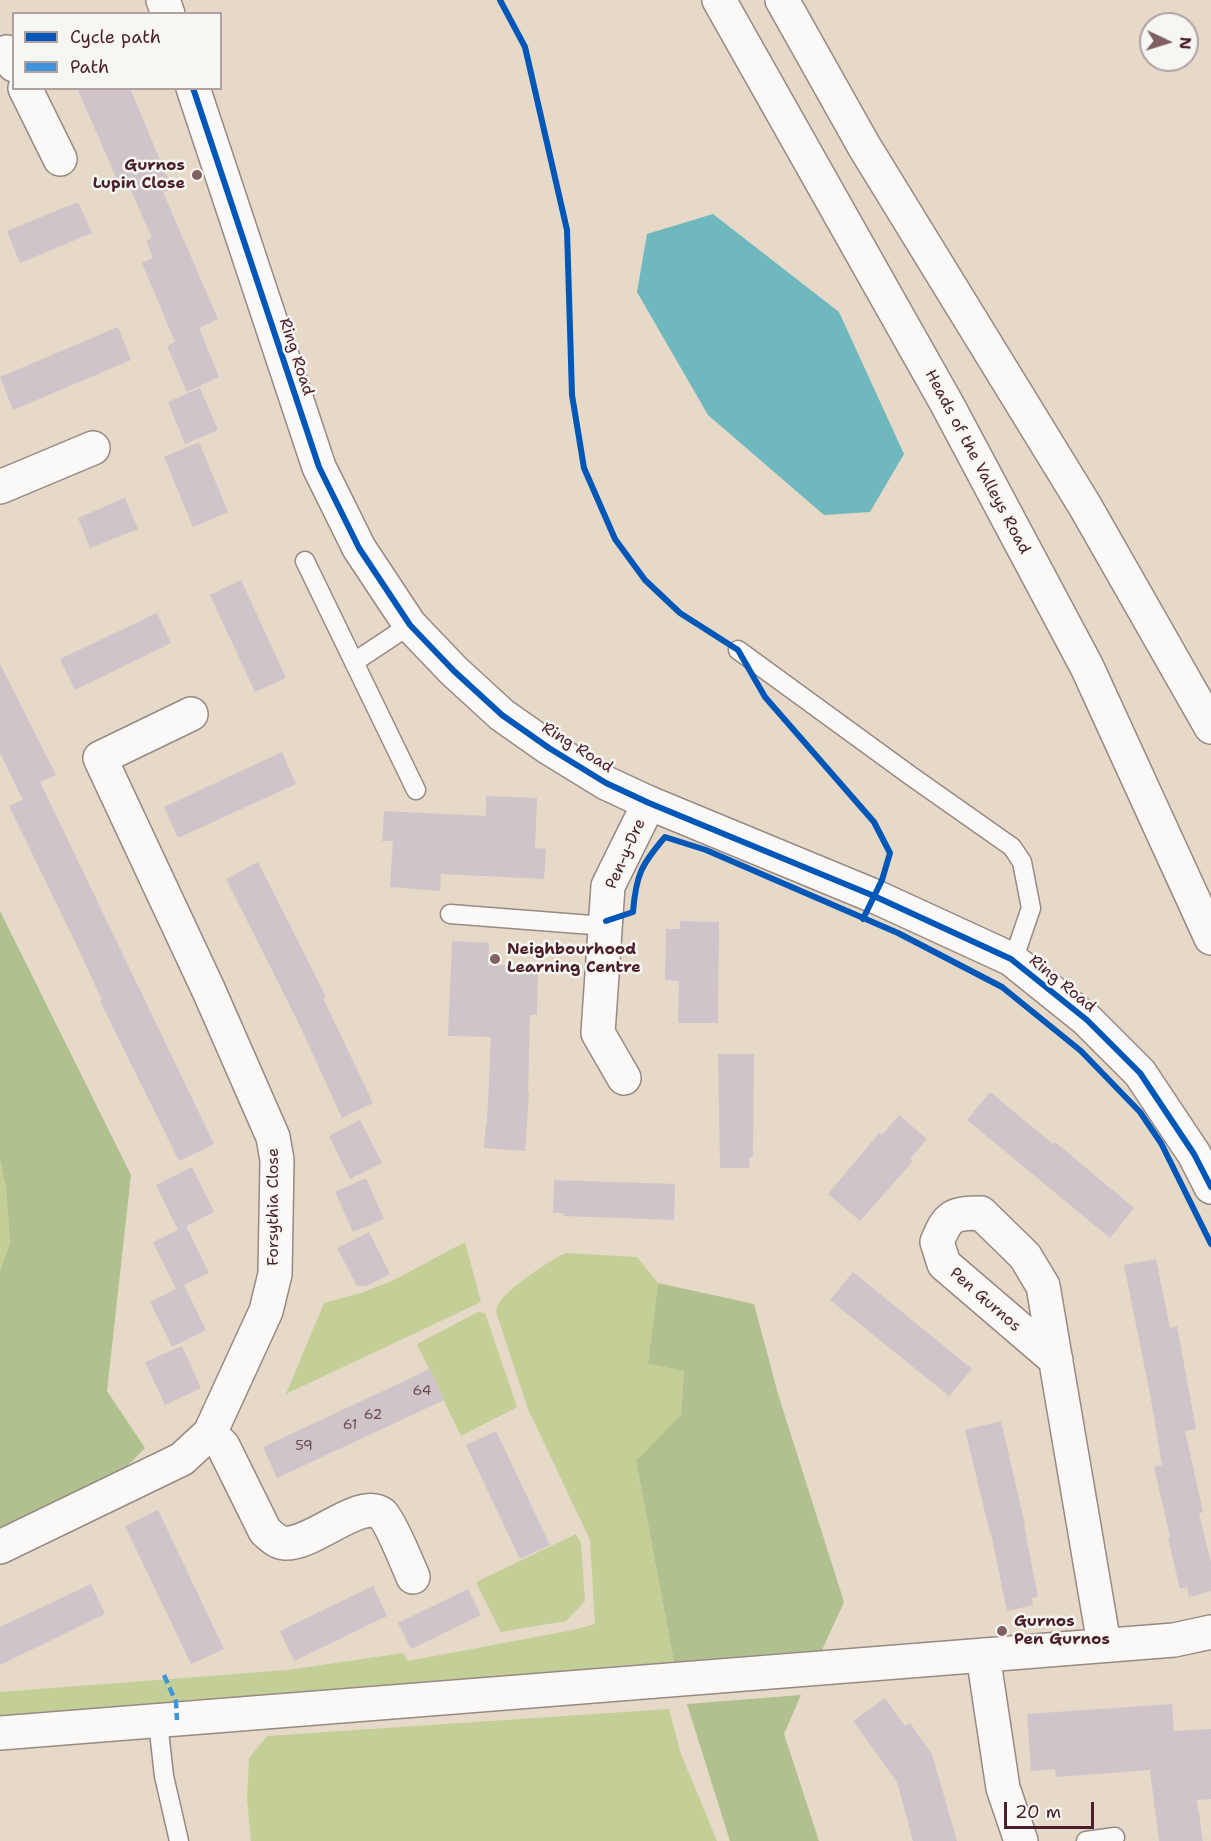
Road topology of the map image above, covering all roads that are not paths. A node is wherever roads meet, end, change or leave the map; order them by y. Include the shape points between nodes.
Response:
1 (718, 0) edge
2 (782, 0) edge
3 (0, 55) edge
4 (12, 61) edge
5 (26, 90) edge
6 (194, 90) edge
7 (60, 159) dead end
8 (93, 448) dead end
9 (0, 487) edge
10 (305, 561) dead end
11 (410, 625) junction
12 (738, 650) dead end
13 (354, 662) junction
14 (191, 714) dead end
15 (1211, 727) edge
16 (416, 790) dead end
17 (649, 803) junction
18 (450, 914) dead end
19 (605, 926) junction
20 (1211, 938) edge
21 (1011, 960) junction
22 (624, 1078) dead end
23 (1211, 1187) edge
24 (1056, 1360) dead end
25 (210, 1433) junction
26 (0, 1547) edge
27 (413, 1576) dead end
28 (1211, 1632) edge
29 (1104, 1644) junction
30 (983, 1655) junction
31 (158, 1722) junction
32 (0, 1733) edge
33 (1115, 1837) dead end
34 (179, 1841) edge
35 (1021, 1841) edge
36 (1086, 1841) edge

1 - 20 main road, Heads of the Valleys Road via 947,404 1076,646
2 - 15 main road via 864,146 1085,506
3 - 4 main road via 7,52
5 - 7 main road
6 - 11 main road, Ring Road via 319,467 359,548
8 - 9 main road
10 - 13 lane
11 - 13 lane
11 - 17 main road, Ring Road via 502,715 606,783
12 - 21 lane via 1012,847 1022,862 1031,908
13 - 16 lane
14 - 25 main road, Forsythia Close via 100,758 218,1012 273,1137 277,1160 274,1274 266,1311
17 - 19 main road, Pen-y-Dre via 608,886
17 - 21 main road, Ring Road via 874,896
18 - 19 lane
19 - 22 main road, Pen-y-Dre via 598,1033
21 - 23 main road, Ring Road via 1087,1020 1140,1073 1194,1154
24 - 29 main road
25 - 26 main road, Forsythia Close via 182,1459
25 - 27 main road via 223,1446 265,1531 276,1541 289,1543 309,1537 372,1509 384,1515
28 - 29 main road via 1174,1640
29 - 30 main road
30 - 31 main road
30 - 35 main road via 1003,1788
31 - 32 main road
31 - 34 lane via 164,1776
33 - 36 lane

